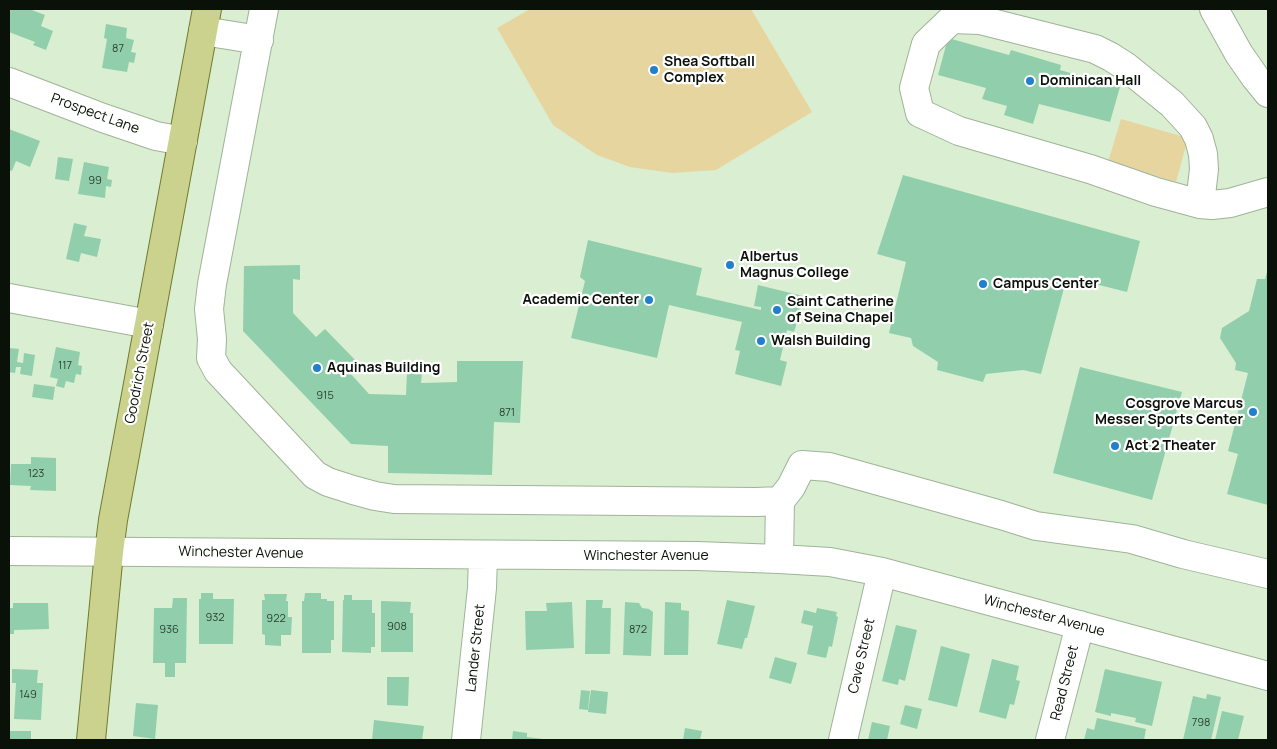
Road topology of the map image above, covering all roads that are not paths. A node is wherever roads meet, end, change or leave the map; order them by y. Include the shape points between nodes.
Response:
1 (264, 9) edge
2 (1214, 9) edge
3 (205, 20) edge
4 (258, 40) junction
5 (9, 82) edge
6 (1268, 93) edge
7 (183, 141) junction
8 (1268, 192) edge
9 (1200, 204) junction
10 (9, 298) edge
11 (149, 324) junction
12 (780, 501) junction
13 (9, 551) edge
14 (109, 552) junction
15 (483, 556) junction
16 (779, 559) junction
17 (882, 572) junction
18 (1268, 574) edge
19 (1080, 625) junction
20 (1268, 676) edge
21 (91, 740) edge
22 (466, 740) edge
23 (843, 740) edge
24 (1050, 740) edge

1 - 4 street
2 - 6 street via 1239,54
3 - 4 street
3 - 7 main road, Goodrich Street
4 - 12 street via 212,284 209,309 211,358 218,371 314,475 353,490 394,498
5 - 7 street, Prospect Lane via 156,136
7 - 11 main road, Goodrich Street
8 - 9 street via 1230,203
9 - 9 street via 959,131 920,113 914,88 926,44 952,19 980,20 1095,49 1111,57 1172,104 1193,127 1203,154
10 - 11 street
11 - 14 main road, Goodrich Street
12 - 16 street
12 - 18 street via 802,465 829,468 1036,526 1132,539
13 - 14 street, Winchester Avenue
14 - 15 street, Winchester Avenue
14 - 21 main road, Goodrich Street
15 - 16 street, Winchester Avenue
15 - 22 street, Lander Street
16 - 17 street, Winchester Avenue via 830,562
17 - 19 street, Winchester Avenue
17 - 23 street, Cave Street
19 - 20 street, Winchester Avenue
19 - 24 street, Read Street

